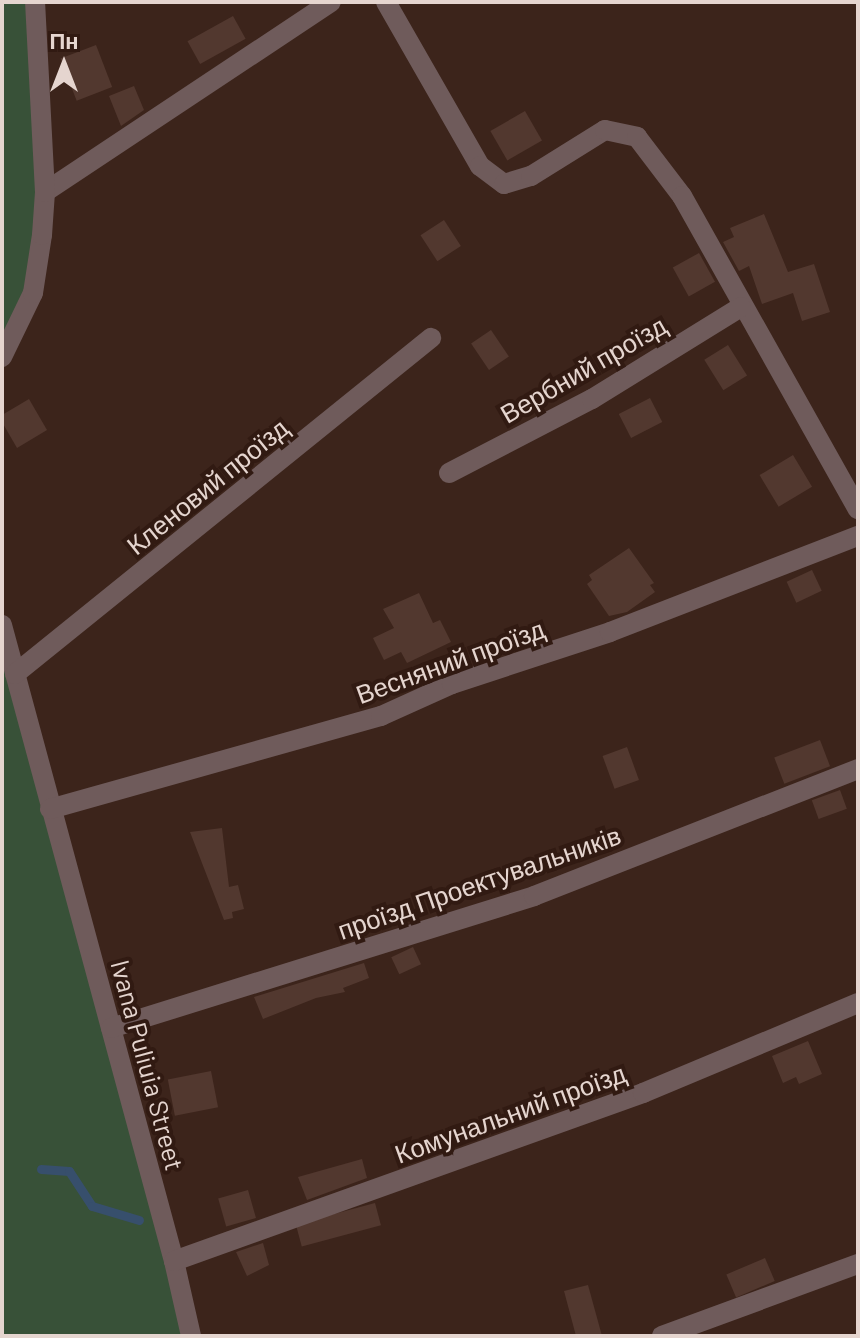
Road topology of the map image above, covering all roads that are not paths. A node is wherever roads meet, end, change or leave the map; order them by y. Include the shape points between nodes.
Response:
1 (35, 2) edge
2 (331, 2) edge
3 (386, 2) edge
4 (45, 192) junction
5 (741, 307) junction
6 (431, 338) dead end
7 (2, 357) edge
8 (449, 473) dead end
9 (858, 509) edge
10 (858, 536) edge
11 (2, 625) edge
12 (15, 674) junction
13 (858, 769) edge
14 (50, 809) junction
15 (858, 1003) edge
16 (111, 1028) junction
17 (174, 1261) junction
18 (858, 1264) edge
19 (191, 1336) edge
20 (662, 1336) edge

1 - 4 street
2 - 4 street
3 - 5 street via 480,166 504,184 531,176 605,130 637,137 682,196
4 - 7 street via 33,293
5 - 8 street, Вербний проїзд via 592,399
5 - 9 street
6 - 12 street, Кленовий проїзд
10 - 14 street, Весняний проїзд via 610,632 452,684 381,716
11 - 12 street, Ivana Puliuia Street
12 - 14 street, Ivana Puliuia Street
13 - 16 street, проїзд Проектувальників via 534,896
14 - 16 street, Ivana Puliuia Street
15 - 17 street, Комунальний проїзд via 643,1093
16 - 17 street, Ivana Puliuia Street
17 - 19 street, Ivana Puliuia Street
18 - 20 street

